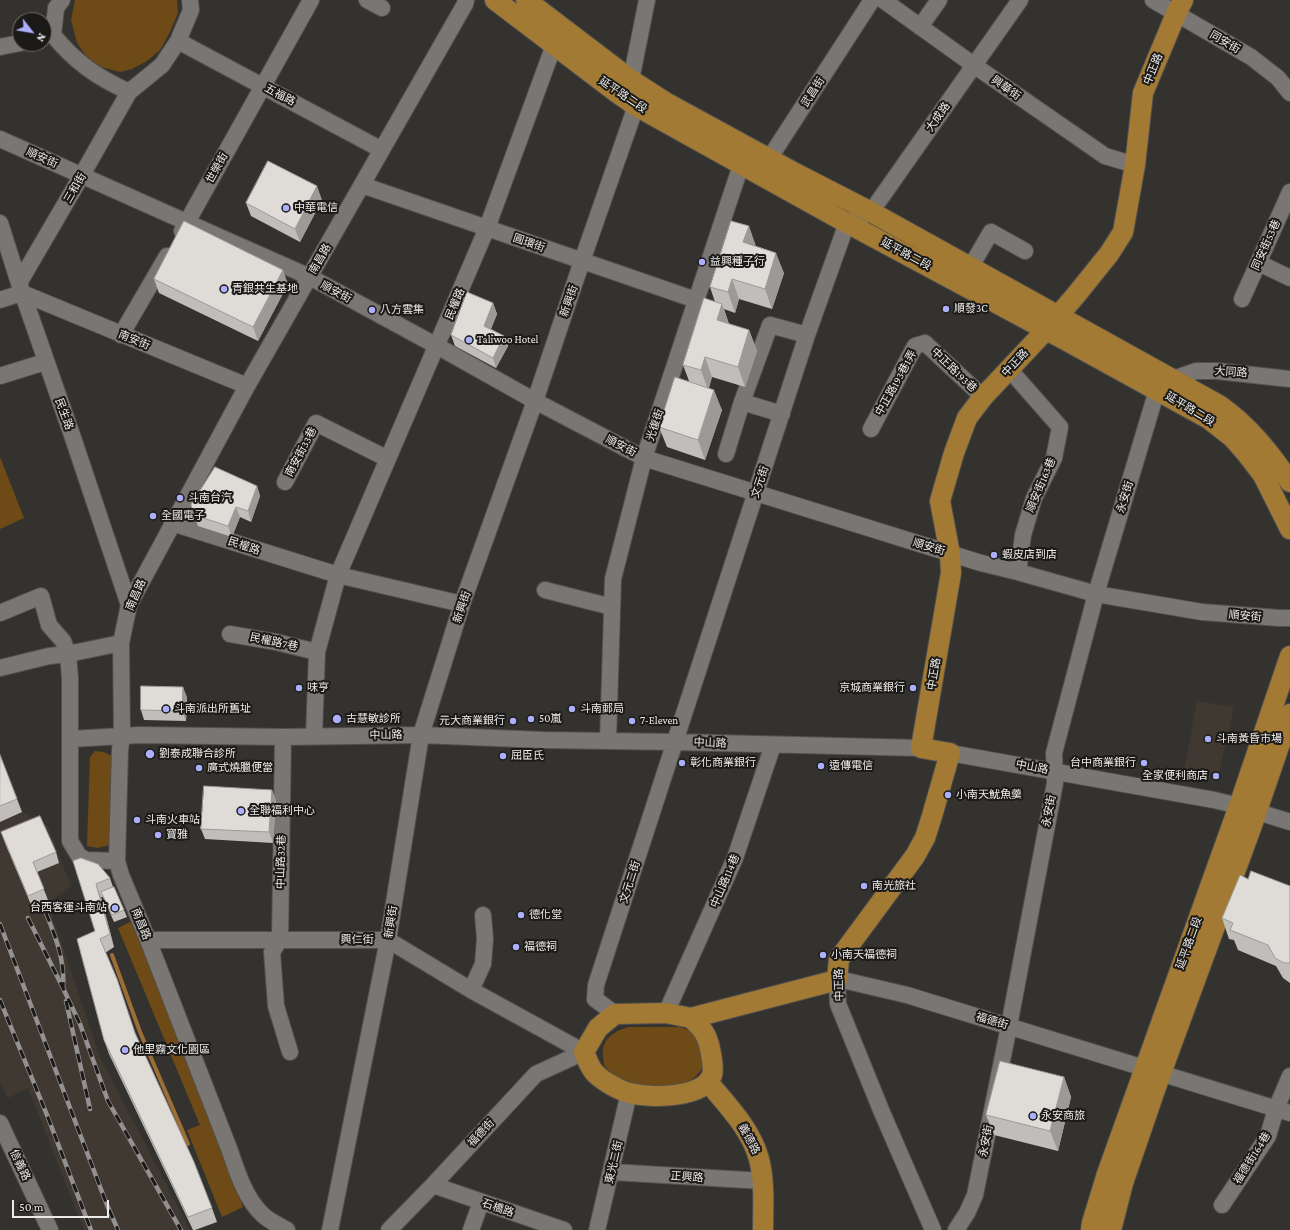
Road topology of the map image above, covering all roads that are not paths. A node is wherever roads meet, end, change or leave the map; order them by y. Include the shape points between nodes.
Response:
1 (62, 0) edge
2 (190, 0) edge
3 (311, 0) edge
4 (367, 0) edge
5 (466, 0) edge
6 (495, 0) edge
7 (526, 0) edge
8 (647, 0) edge
9 (872, 0) edge
10 (883, 0) edge
11 (939, 0) edge
12 (1020, 0) edge
13 (1153, 0) edge
14 (1180, 7) edge
15 (382, 8) dead end
16 (52, 24) edge
17 (920, 27) junction
18 (560, 38) junction
19 (52, 39) edge
20 (178, 41) junction
21 (12, 45) edge
22 (0, 47) edge
23 (974, 66) junction
24 (631, 80) junction
25 (262, 86) junction
26 (129, 92) junction
27 (1290, 92) edge
28 (636, 106) junction
29 (0, 139) edge
30 (382, 150) junction
31 (769, 159) junction
32 (741, 164) junction
33 (1135, 166) junction
34 (82, 175) junction
35 (362, 185) junction
36 (1290, 192) edge
37 (871, 212) junction
38 (187, 222) junction
39 (0, 223) edge
40 (847, 223) junction
41 (487, 228) junction
42 (1025, 251) dead end
43 (582, 261) junction
44 (1259, 263) junction
45 (970, 268) junction
46 (310, 277) junction
47 (1290, 278) edge
48 (20, 288) junction
49 (1242, 299) dead end
50 (0, 300) edge
51 (696, 300) junction
52 (1052, 323) junction
53 (121, 335) junction
54 (807, 335) junction
55 (925, 343) joint
56 (437, 346) junction
57 (45, 362) junction
58 (1009, 369) junction
59 (0, 376) edge
60 (1173, 379) junction
61 (1290, 379) edge
62 (247, 386) junction
63 (1157, 390) junction
64 (983, 398) junction
65 (535, 401) junction
66 (742, 402) junction
67 (782, 414) junction
68 (871, 429) dead end
69 (726, 454) dead end
70 (644, 458) junction
71 (388, 459) junction
72 (285, 482) dead end
73 (1290, 482) edge
74 (756, 492) junction
75 (172, 523) junction
76 (1290, 529) edge
77 (950, 554) junction
78 (1018, 572) junction
79 (338, 575) junction
80 (545, 590) dead end
81 (1096, 594) junction
82 (462, 604) junction
83 (129, 605) junction
84 (612, 607) junction
85 (0, 613) edge
86 (1290, 618) edge
87 (230, 634) dead end
88 (121, 643) junction
89 (317, 652) junction
90 (68, 654) junction
91 (1290, 656) edge
92 (0, 667) edge
93 (1290, 714) edge
94 (421, 735) junction
95 (122, 736) junction
96 (314, 736) junction
97 (283, 737) junction
98 (70, 739) junction
99 (608, 741) junction
100 (675, 742) junction
101 (773, 745) junction
102 (921, 748) junction
103 (950, 753) junction
104 (1054, 772) junction
105 (1248, 809) junction
106 (1290, 822) edge
107 (117, 861) junction
108 (483, 915) dead end
109 (148, 940) junction
110 (280, 940) junction
111 (388, 940) junction
112 (837, 980) junction
113 (471, 990) junction
114 (666, 1013) junction
115 (615, 1014) junction
116 (691, 1018) junction
117 (1009, 1026) junction
118 (290, 1052) dead end
119 (584, 1052) junction
120 (1153, 1070) junction
121 (1290, 1076) edge
122 (708, 1082) junction
123 (629, 1093) junction
124 (1283, 1111) edge
125 (0, 1123) edge
126 (612, 1172) junction
127 (763, 1181) junction
128 (433, 1185) junction
129 (481, 1202) junction
130 (1222, 1205) dead end
131 (50, 1230) edge
132 (287, 1230) edge
133 (330, 1230) edge
134 (389, 1230) edge
135 (471, 1230) edge
136 (564, 1230) edge
137 (597, 1230) edge
138 (763, 1230) edge
139 (933, 1230) edge
140 (956, 1230) edge
141 (1091, 1230) edge
142 (1111, 1230) edge

1 - 16 street via 56,8
2 - 20 street via 191,10
3 - 25 street, 世榮街
4 - 15 street
5 - 30 street, 南昌路
6 - 18 main road, 延平路二段
7 - 18 main road, 延平路二段
8 - 24 street
9 - 31 street, 武昌街
10 - 17 street, 興華街
11 - 17 street
12 - 23 street, 大成路
13 - 14 street, 同安街
14 - 27 street, 同安街 via 1251,57 1278,78
14 - 33 main road, 中正路 via 1143,93
17 - 23 street, 興華街
18 - 24 main road, 延平路二段
18 - 28 main road, 延平路二段 via 616,92
18 - 41 street, 民權路
19 - 26 street via 94,73
20 - 25 street, 五福路
20 - 26 street via 162,65
21 - 22 street
23 - 33 street, 興華街 via 1105,156
23 - 37 street, 大成路
24 - 28 street
24 - 31 main road, 延平路二段 via 665,102
25 - 30 street, 五福路
25 - 38 street, 世榮街
26 - 34 street, 三和街
28 - 32 main road, 延平路二段
28 - 43 street, 新興街
29 - 34 street, 順安街
30 - 35 street, 南昌路
31 - 32 street
31 - 37 main road, 延平路二段
32 - 40 main road, 延平路二段
32 - 51 street, 光復街
33 - 52 main road, 中正路 via 1123,232 1109,254
34 - 38 street, 順安街
34 - 48 street, 三和街
35 - 41 street, 圓環街
35 - 46 street, 南昌路
36 - 44 street, 同安街53巷
37 - 40 street
37 - 45 main road, 延平路二段
38 - 46 street, 順安街 via 228,247
38 - 53 street, 世榮街
39 - 48 street, 民生路
40 - 52 main road, 延平路二段
40 - 54 street, 文元街
41 - 43 street, 圓環街
41 - 56 street, 民權路
42 - 45 street via 991,232
43 - 51 street, 圓環街
43 - 65 street, 新興街
44 - 47 street
44 - 49 street, 同安街53巷
45 - 52 main road, 延平路二段
46 - 56 street, 順安街
46 - 62 street, 南昌路 via 266,339
48 - 50 street
48 - 53 street, 南安街
48 - 57 street, 民生路
51 - 70 street, 光復街
52 - 58 main road, 中正路
52 - 60 main road, 延平路二段
52 - 63 main road, 延平路二段
53 - 62 street, 南安街
54 - 66 street via 770,325
54 - 67 street, 文元街
55 - 64 street, 中正路193巷
55 - 68 street, 中正路193巷1弄 via 915,346
56 - 65 street, 順安街
56 - 71 street, 民權路
57 - 59 street
57 - 83 street, 民生路
58 - 64 main road, 中正路
58 - 78 street, 順安街163巷 via 1060,427 1054,458 1034,498 1025,527
60 - 61 street, 大同路 via 1196,371 1217,371
60 - 63 street
60 - 73 main road, 延平路二段 via 1233,415 1255,437
62 - 75 street, 南昌路
63 - 76 main road, 延平路二段 via 1209,419 1232,437 1263,475
63 - 81 street, 永安街
64 - 77 main road, 中正路 via 967,418 940,501
65 - 70 street, 順安街
65 - 82 street, 新興街
66 - 67 street
66 - 69 street
67 - 74 street, 文元街
70 - 74 street, 順安街
70 - 84 street, 光復街 via 613,579
71 - 72 street, 南安街33巷 via 316,423
71 - 79 street, 民權路
74 - 77 street, 順安街
74 - 100 street, 文元街
75 - 79 street, 民權路
75 - 83 street, 南昌路
77 - 78 street, 順安街
77 - 102 main road, 中正路 via 951,573
78 - 81 street, 順安街
79 - 82 street, 民權路
79 - 89 street, 民權路
80 - 84 street
81 - 86 street, 順安街 via 1202,612
81 - 104 street, 永安街 via 1054,753
82 - 94 street, 新興街
83 - 88 street, 南昌路
84 - 99 street, 光復街
85 - 90 street via 41,596 50,625 63,641
87 - 89 street, 民權路7巷
88 - 90 street
88 - 95 street, 南昌路
89 - 96 street, 民權路
90 - 92 street
90 - 98 street
91 - 105 main road, 延平路二段
93 - 105 main road, 延平路二段
94 - 96 street, 中山路
94 - 99 street, 中山路
94 - 111 street, 新興街
95 - 97 street, 中山路
95 - 98 street, 中山路
95 - 107 street, 南昌路
96 - 97 street, 中山路
97 - 110 street, 中山路32巷
98 - 107 street via 70,841 79,856 86,860
99 - 100 street, 中山路
100 - 101 street, 中山路
100 - 115 street, 文元二街 via 596,985 595,999
101 - 102 street, 中山路
101 - 114 street, 中山路114巷 via 735,858
102 - 103 main road, 中山路
103 - 104 street, 中山路
103 - 112 main road, 中正路 via 925,838 915,856 839,959
104 - 105 street, 中山路 via 1214,800
104 - 117 street, 永安街 via 1055,783
105 - 106 street, 中山路
105 - 120 main road, 延平路二段
107 - 109 street, 南昌路
108 - 113 street via 483,964
109 - 110 street, 興仁街
109 - 132 street, 南昌路 via 240,1180 263,1215
110 - 111 street, 興仁街
110 - 118 street via 272,952 276,1006
111 - 113 street, 興仁街
111 - 133 street, 新興街
112 - 116 main road, 福德街
112 - 117 street, 福德街 via 907,995
112 - 139 street, 中正路 via 838,1004
113 - 119 street, 興仁街
114 - 115 main road, 福德街
114 - 116 main road, 福德街
115 - 119 main road via 598,1028
116 - 122 main road via 709,1040 712,1074
117 - 120 street, 福德街
117 - 140 street, 永安街 via 975,1195
119 - 123 main road via 594,1072 606,1082
119 - 128 street, 福德街 via 536,1074
120 - 124 street, 福德街
120 - 141 main road, 延平路二段 via 1107,1174
120 - 142 main road, 延平路二段
121 - 124 street, 福德街164巷
122 - 123 main road via 694,1090 666,1097
122 - 127 main road, 義德路 via 753,1142
123 - 126 street, 東光二街
124 - 130 street, 福德街164巷
125 - 131 street, 信義路
126 - 127 street, 正興路
126 - 137 street, 東光二街
127 - 138 main road, 義德路
128 - 129 street, 石橋路
128 - 134 street, 福德街
129 - 135 street
129 - 136 street, 石橋路

